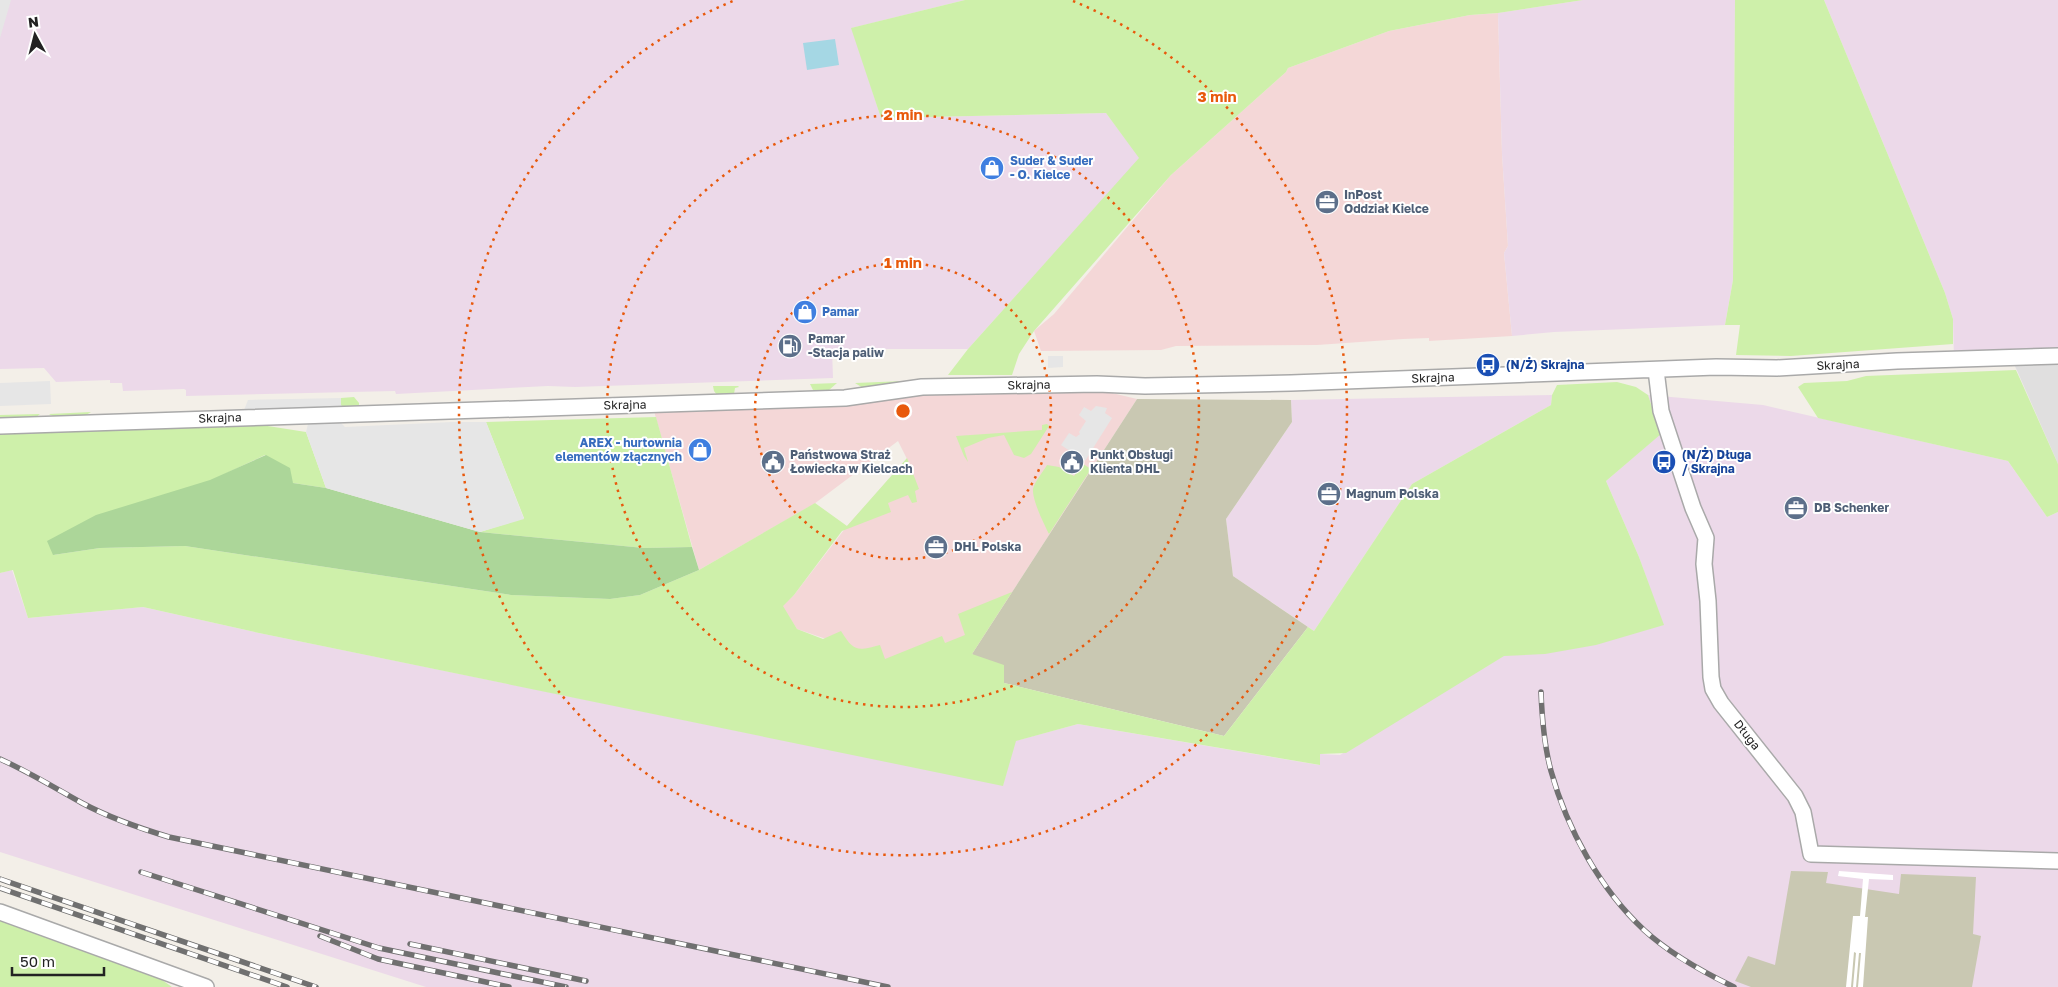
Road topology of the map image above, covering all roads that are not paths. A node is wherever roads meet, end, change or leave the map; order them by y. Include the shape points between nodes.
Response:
1 (2058, 356) edge
2 (1656, 370) junction
3 (0, 426) edge
4 (2058, 861) edge
5 (0, 912) edge
6 (206, 987) edge

1 - 2 street, Skrajna
2 - 3 street, Skrajna via 1281,383 922,387 845,398
2 - 4 street, Długa via 1661,411 1690,502 1706,538 1704,571 1713,689 1795,796 1803,812 1811,854
5 - 6 street

